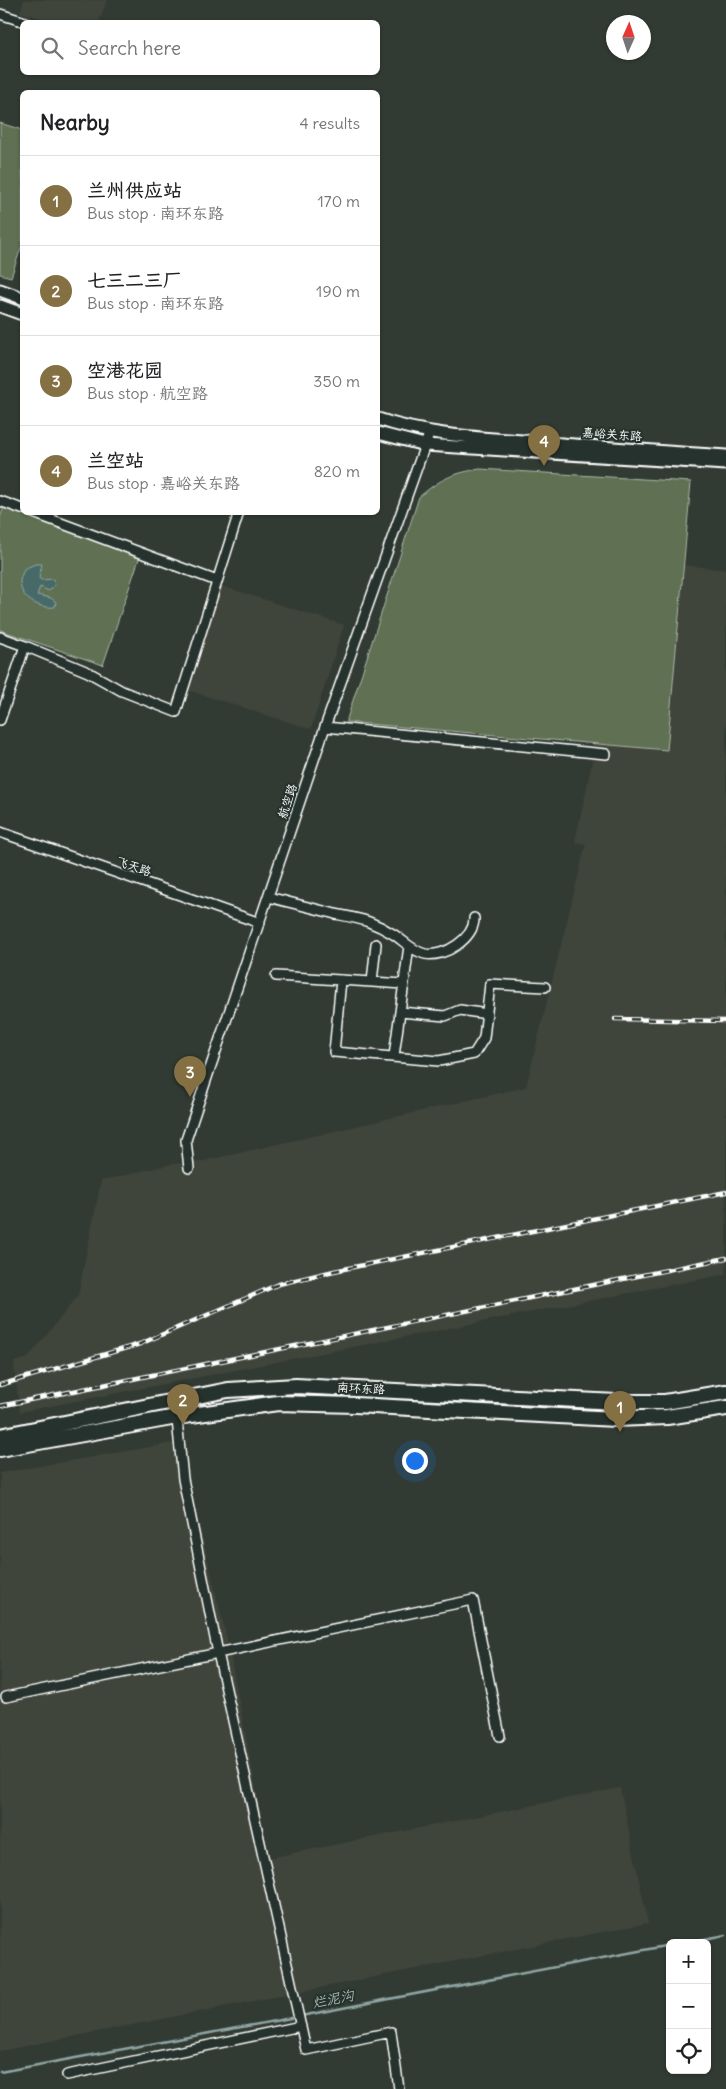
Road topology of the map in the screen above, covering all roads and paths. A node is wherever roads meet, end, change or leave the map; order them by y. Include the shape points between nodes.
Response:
1 (0, 14) edge
2 (20, 20) edge
3 (0, 290) edge
4 (20, 297) edge
5 (0, 306) edge
6 (20, 313) edge
7 (380, 421) edge
8 (430, 432) junction
9 (380, 434) edge
10 (425, 445) junction
11 (726, 456) edge
12 (726, 464) edge
13 (0, 501) edge
14 (20, 508) edge
15 (39, 515) edge
16 (238, 515) edge
17 (217, 581) junction
18 (0, 637) edge
19 (25, 646) junction
20 (0, 720) edge
21 (325, 727) junction
22 (606, 754) dead end
23 (0, 832) edge
24 (269, 897) junction
25 (474, 918) dead end
26 (260, 923) junction
27 (376, 944) dead end
28 (409, 946) junction
29 (276, 976) dead end
30 (341, 980) junction
31 (372, 982) junction
32 (404, 984) junction
33 (545, 987) dead end
34 (400, 1012) junction
35 (487, 1014) junction
36 (394, 1056) junction
37 (190, 1168) dead end
38 (726, 1392) edge
39 (175, 1400) junction
40 (726, 1408) edge
41 (176, 1417) junction
42 (0, 1436) edge
43 (0, 1449) edge
44 (218, 1653) junction
45 (6, 1697) dead end
46 (500, 1736) dead end
47 (301, 2026) junction
48 (67, 2075) dead end
49 (399, 2089) edge

1 - 2 street
3 - 4 main road
5 - 6 main road
7 - 8 main road, 嘉峪关东路
8 - 10 street, 航空路
8 - 11 main road, 嘉峪关东路
9 - 10 main road, 嘉峪关东路
10 - 12 main road, 嘉峪关东路
10 - 21 street, 航空路
13 - 14 street
15 - 17 street
16 - 17 street
17 - 19 street via 176,712
18 - 19 street
19 - 20 street
21 - 22 street
21 - 24 street, 航空路
23 - 26 street, 飞天路
24 - 26 street, 航空路
24 - 28 street via 368,922
25 - 28 street via 471,932 446,952 425,954
26 - 37 street, 航空路 via 186,1140
27 - 31 street
28 - 32 street
29 - 30 street
30 - 31 street
30 - 36 street via 334,1052
31 - 32 street
32 - 34 street
33 - 35 street via 490,984
34 - 35 street via 445,1016 460,1010
34 - 36 street
35 - 36 street via 484,1038 474,1054 439,1060
38 - 39 highway, 南环东路 via 665,1402 616,1402 296,1386 228,1390
39 - 41 street
39 - 42 highway, 南环东路
40 - 41 highway, 南环东路 via 615,1419 278,1403
41 - 43 highway, 南环东路
41 - 44 street via 183,1479
44 - 45 street
44 - 46 street via 473,1600
44 - 47 street
47 - 48 street
47 - 49 street via 306,2050 392,2032

